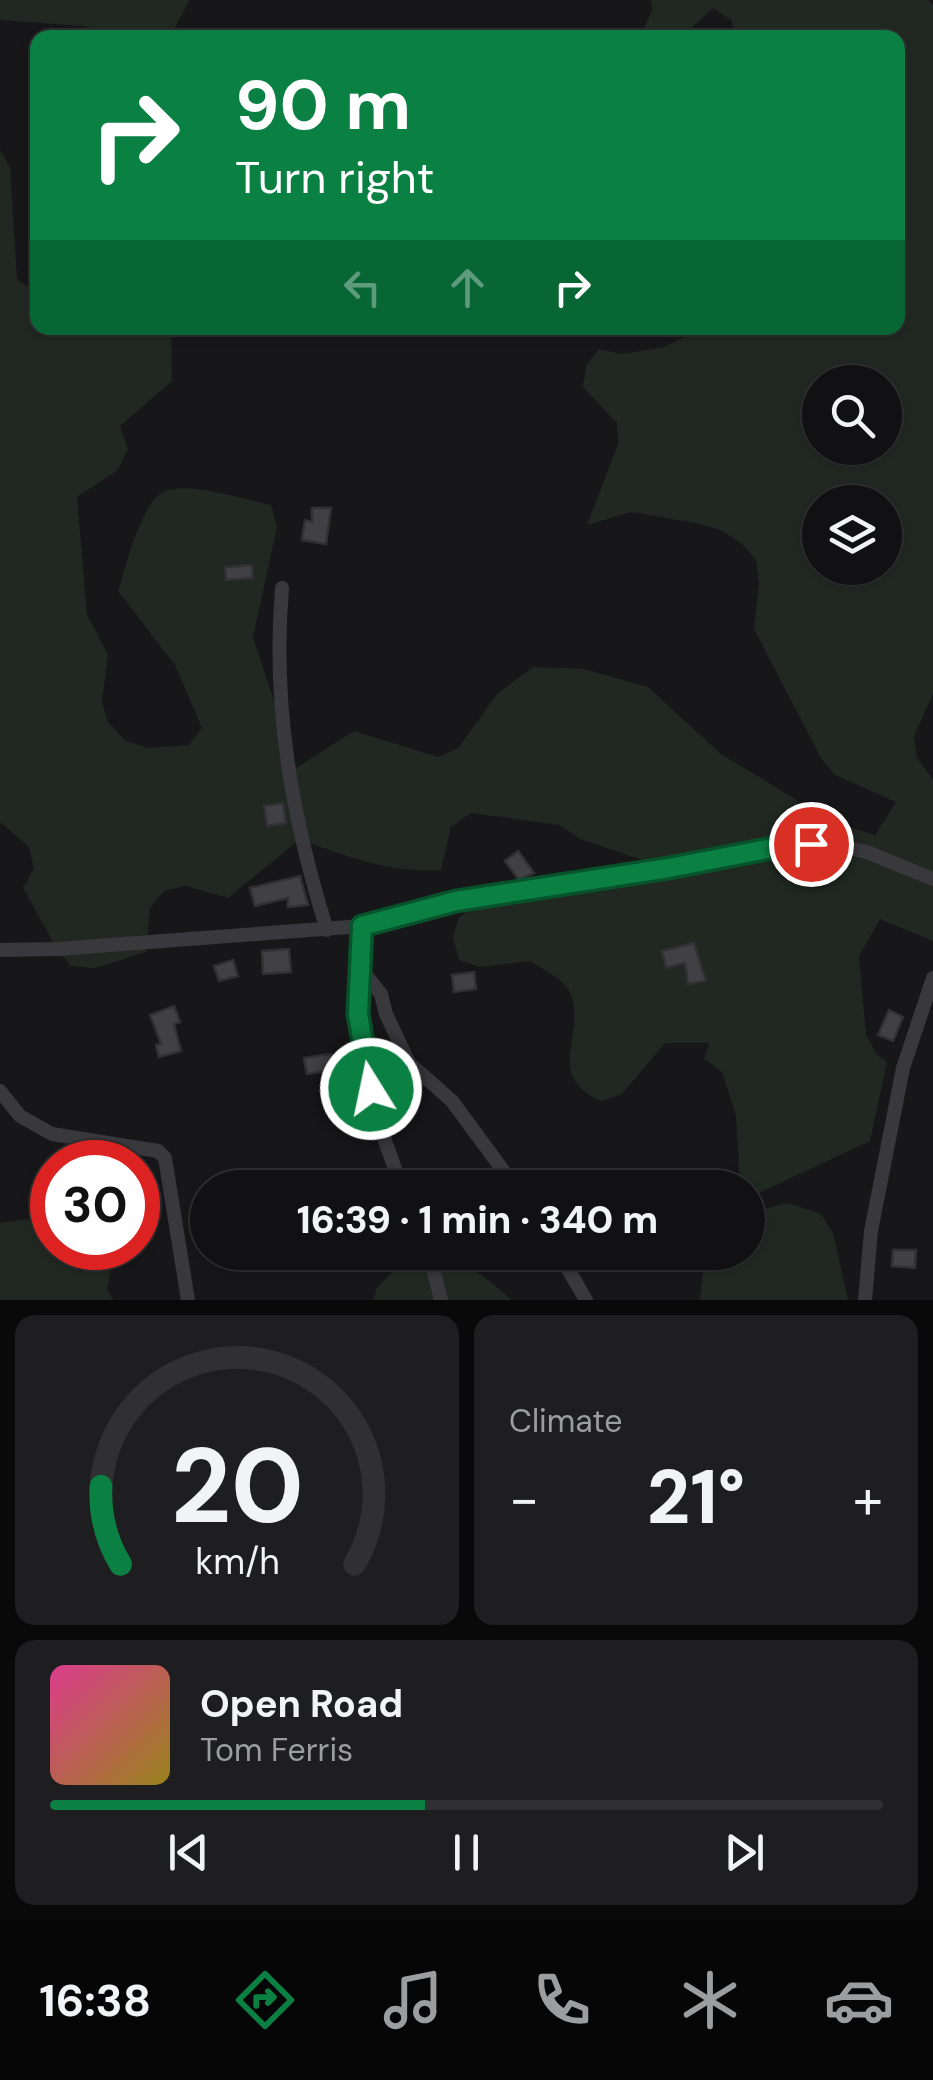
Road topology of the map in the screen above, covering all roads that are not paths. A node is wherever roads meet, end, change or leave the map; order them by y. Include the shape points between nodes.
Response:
1 (282, 588) dead end
2 (933, 879) edge
3 (362, 926) junction
4 (327, 930) junction
5 (0, 950) edge
6 (361, 969) junction
7 (933, 978) edge
8 (0, 1091) edge
9 (396, 1170) edge
10 (503, 1170) edge
11 (433, 1270) edge
12 (568, 1270) edge
13 (188, 1300) edge
14 (440, 1300) edge
15 (586, 1300) edge
16 (866, 1300) edge

1 - 4 street via 282,734
2 - 3 street via 867,852 788,845 456,901
3 - 4 street
3 - 6 street
4 - 5 street
6 - 9 street via 358,1014 376,1116
6 - 10 street via 382,994 409,1063 452,1101
7 - 16 street via 903,1068 871,1230
8 - 13 street via 20,1116 52,1134 158,1151 166,1158
11 - 14 street
12 - 15 street

